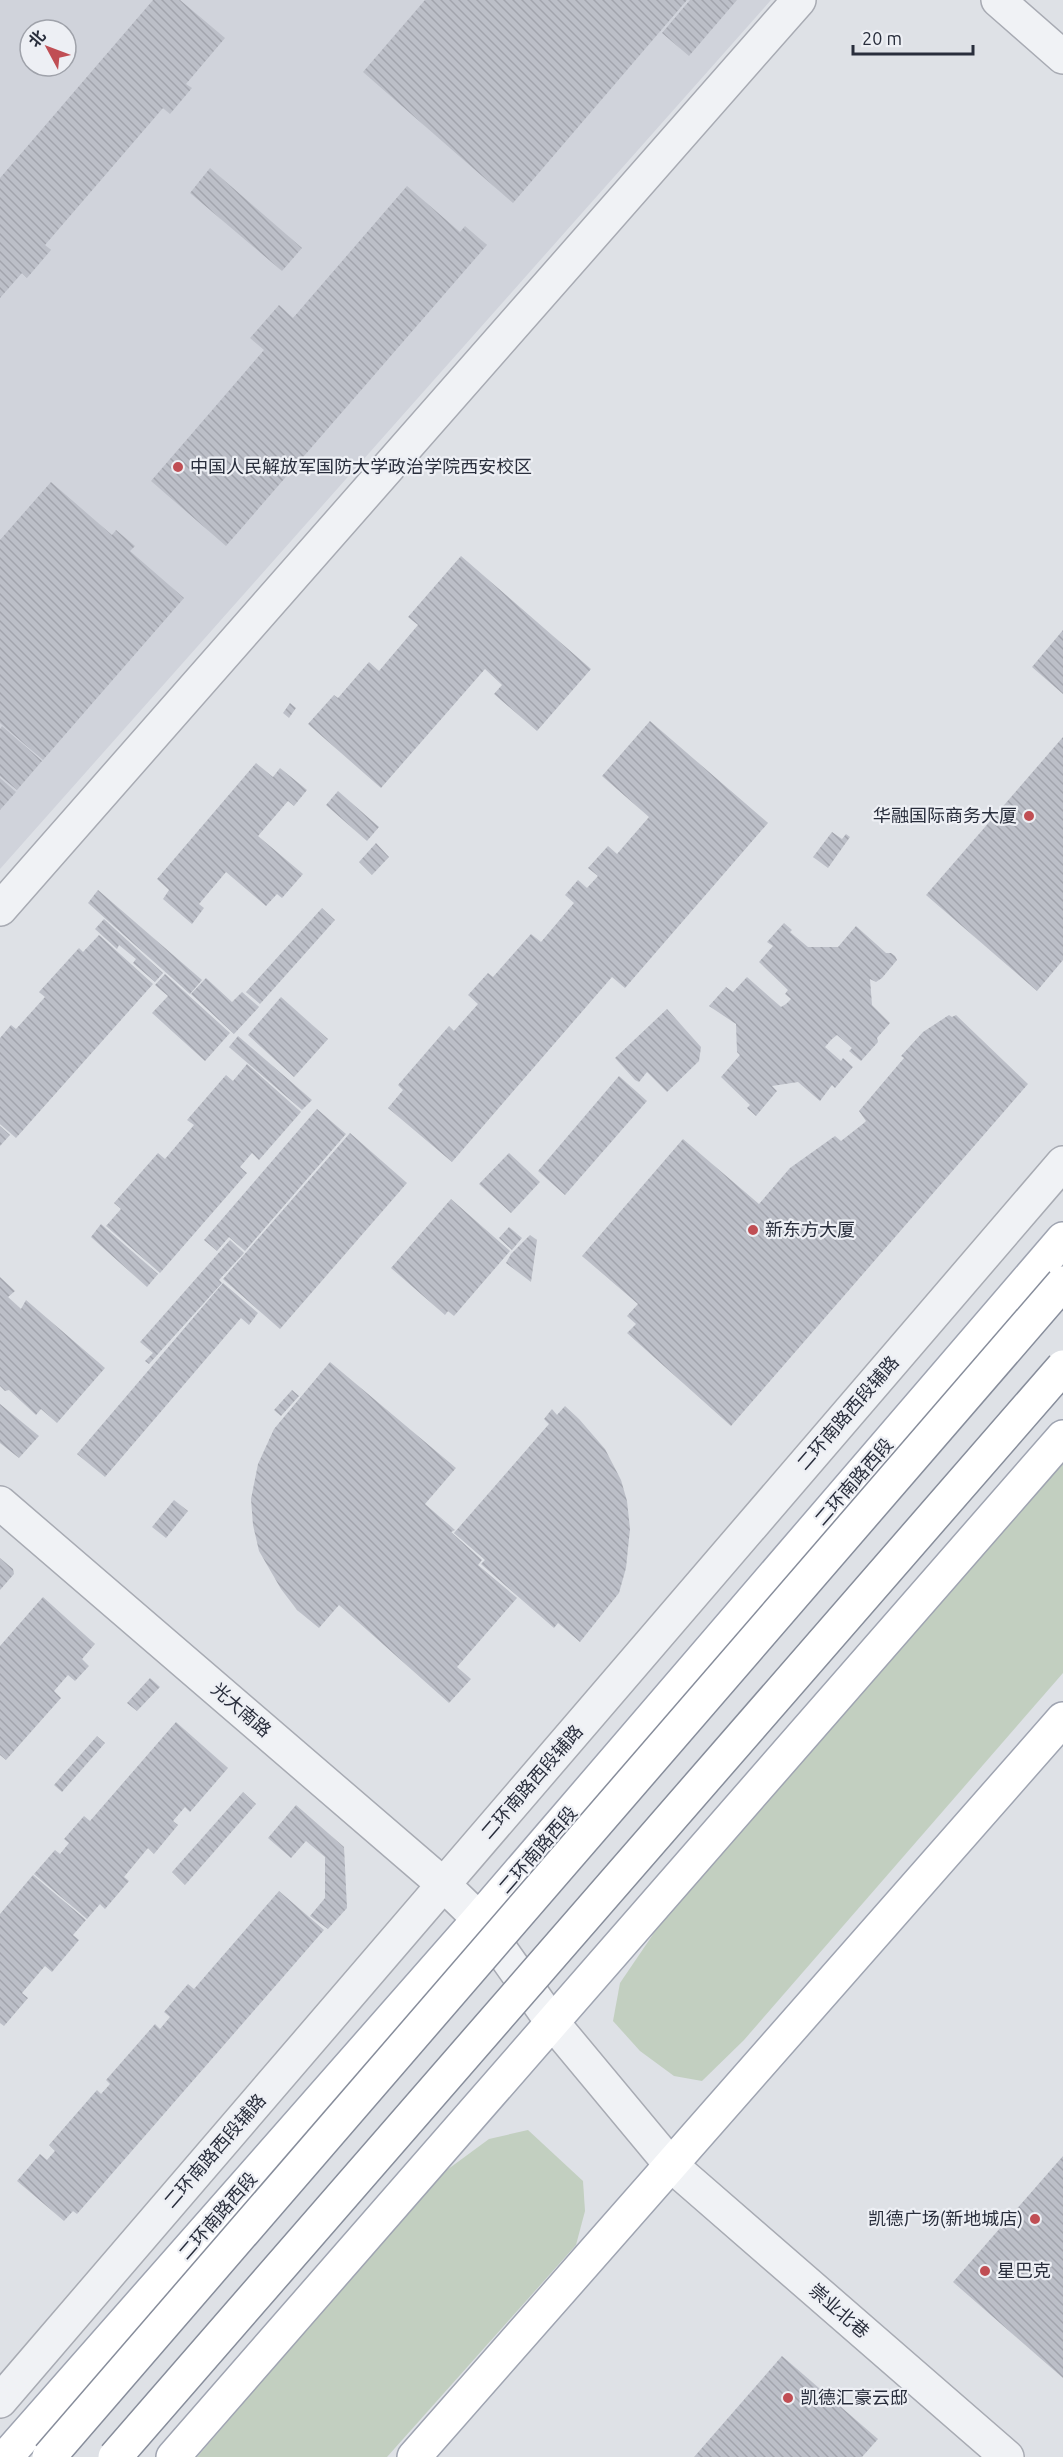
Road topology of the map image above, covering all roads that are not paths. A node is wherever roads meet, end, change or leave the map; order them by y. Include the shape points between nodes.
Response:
1 (799, 0) edge
2 (998, 0) edge
3 (1063, 57) edge
4 (0, 909) edge
5 (1063, 1163) edge
6 (1063, 1239) edge
7 (1063, 1283) edge
8 (1063, 1366) edge
9 (1063, 1437) edge
10 (0, 1503) edge
11 (1063, 1719) edge
12 (444, 1885) junction
13 (479, 1919) junction
14 (552, 2022) junction
15 (671, 2165) junction
16 (0, 2401) edge
17 (6, 2457) edge
18 (49, 2457) edge
19 (115, 2457) edge
20 (173, 2457) edge
21 (414, 2457) edge
22 (1007, 2457) edge

1 - 4 street
2 - 3 street
5 - 12 street, 二环南路西段辅路
6 - 13 main road, 二环南路西段
7 - 18 main road, 二环南路西段, bridge
8 - 19 main road, bridge
9 - 14 main road
10 - 12 street, 光大南路
11 - 15 main road
12 - 13 street, 光大南路
12 - 16 street, 二环南路西段辅路
13 - 14 street, 光大南路
13 - 17 main road, 二环南路西段
14 - 15 street, 崇业北巷
14 - 20 main road
15 - 21 main road
15 - 22 street, 崇业北巷

